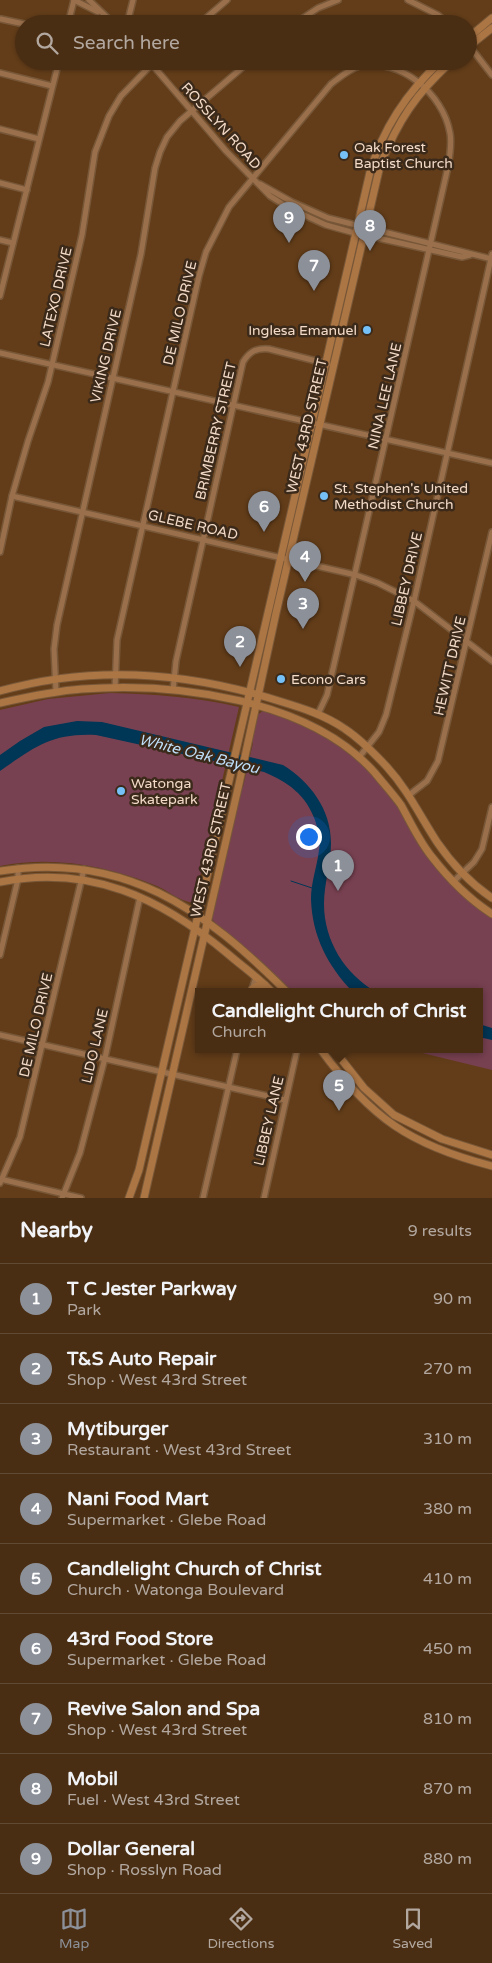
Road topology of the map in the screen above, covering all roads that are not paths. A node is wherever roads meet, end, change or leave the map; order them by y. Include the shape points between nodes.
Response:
1 (74, 0) edge
2 (89, 0) edge
3 (133, 0) edge
4 (227, 0) edge
5 (338, 0) edge
6 (408, 0) edge
7 (70, 15) edge
8 (103, 15) joint
9 (129, 15) edge
10 (210, 15) edge
11 (308, 15) edge
12 (438, 15) edge
13 (492, 18) edge
14 (1, 19) dead end
15 (15, 22) edge
16 (492, 28) edge
17 (477, 30) edge
18 (477, 40) edge
19 (477, 56) edge
20 (56, 70) edge
21 (145, 70) edge
22 (159, 70) edge
23 (240, 70) edge
24 (352, 70) edge
25 (398, 70) edge
26 (434, 70) edge
27 (441, 70) edge
28 (0, 73) edge
29 (492, 75) edge
30 (52, 86) junction
31 (421, 86) junction
32 (192, 111) junction
33 (0, 129) edge
34 (39, 139) junction
35 (252, 178) junction
36 (0, 183) edge
37 (257, 183) junction
38 (27, 190) junction
39 (292, 202) junction
40 (289, 208) junction
41 (360, 231) junction
42 (0, 240) edge
43 (14, 243) junction
44 (431, 243) junction
45 (430, 250) junction
46 (470, 255) junction
47 (492, 257) edge
48 (0, 296) edge
49 (0, 352) edge
50 (52, 364) junction
51 (330, 364) junction
52 (113, 378) junction
53 (173, 391) junction
54 (233, 404) junction
55 (316, 423) junction
56 (386, 439) junction
57 (446, 453) junction
58 (492, 463) edge
59 (301, 491) junction
60 (12, 496) junction
61 (83, 512) junction
62 (142, 525) junction
63 (492, 532) edge
64 (202, 540) junction
65 (0, 552) edge
66 (282, 558) junction
67 (290, 560) junction
68 (356, 575) junction
69 (414, 601) junction
70 (273, 612) junction
71 (468, 641) junction
72 (261, 646) junction
73 (270, 646) junction
74 (492, 661) edge
75 (115, 675) junction
76 (175, 677) junction
77 (55, 679) junction
78 (115, 688) junction
79 (173, 690) junction
80 (0, 691) edge
81 (56, 692) junction
82 (254, 693) junction
83 (0, 703) edge
84 (247, 704) junction
85 (256, 706) junction
86 (318, 714) junction
87 (368, 748) junction
88 (360, 756) junction
89 (410, 794) junction
90 (492, 807) edge
91 (220, 819) junction
92 (231, 822) junction
93 (18, 868) junction
94 (84, 869) junction
95 (0, 870) edge
96 (462, 874) junction
97 (81, 878) junction
98 (18, 879) junction
99 (0, 882) edge
100 (454, 882) junction
101 (140, 897) junction
102 (492, 898) edge
103 (492, 914) edge
104 (198, 915) junction
105 (208, 922) junction
106 (195, 928) junction
107 (205, 935) junction
108 (0, 955) edge
109 (256, 977) junction
110 (265, 985) junction
111 (252, 988) edge
112 (255, 988) edge
113 (268, 988) edge
114 (283, 988) edge
115 (178, 1005) junction
116 (188, 1008) junction
117 (0, 1035) edge
118 (44, 1044) junction
119 (237, 1053) edge
120 (296, 1053) edge
121 (323, 1053) edge
122 (336, 1053) edge
123 (105, 1058) junction
124 (162, 1073) junction
125 (173, 1075) junction
126 (229, 1087) junction
127 (285, 1100) junction
128 (146, 1139) junction
129 (158, 1142) junction
130 (470, 1149) junction
131 (492, 1155) edge
132 (468, 1160) junction
133 (492, 1166) edge
134 (0, 1180) edge
135 (62, 1196) edge
136 (81, 1198) edge
137 (129, 1198) edge
138 (144, 1198) edge
139 (203, 1198) edge
140 (264, 1198) edge

1 - 7 street
1 - 8 street
2 - 8 street
3 - 9 street
4 - 10 street
5 - 11 street
6 - 12 street
13 - 17 main road
14 - 15 street
16 - 18 main road
19 - 29 street
20 - 30 street
21 - 50 street, LATEXO DRIVE via 121,96 101,134
22 - 32 street, ROSSLYN ROAD
23 - 32 street, VIKING DRIVE
24 - 35 street, DE MILO DRIVE via 331,84
25 - 31 street, DE MILO DRIVE
26 - 31 main road, WEST 43RD STREET
27 - 31 main road, WEST 43RD STREET
28 - 30 street
30 - 34 street
31 - 41 main road, WEST 43RD STREET via 387,147
31 - 44 street, NINA LEE LANE via 443,113 450,131 451,148
32 - 35 street, ROSSLYN ROAD
32 - 52 street, VIKING DRIVE via 167,138 155,168 142,254
33 - 34 street
34 - 38 street
35 - 37 street, ROSSLYN ROAD
35 - 53 street, DE MILO DRIVE via 229,206 206,252
36 - 38 street
37 - 39 street, ROSSLYN ROAD
37 - 40 street, ROSSLYN ROAD
38 - 43 street
39 - 40 street
39 - 41 street, ROSSLYN ROAD
40 - 41 street, ROSSLYN ROAD via 326,225
41 - 44 street, ROSSLYN ROAD
41 - 45 street, ROSSLYN ROAD
41 - 51 main road, WEST 43RD STREET
42 - 43 street
43 - 48 street
44 - 45 street, NINA LEE LANE
44 - 46 street, ROSSLYN ROAD
45 - 46 street, ROSSLYN ROAD via 462,257
45 - 56 street, NINA LEE LANE
46 - 47 street, ROSSLYN ROAD
47 - 57 street, LIBBEY DRIVE
49 - 50 street
50 - 52 street
50 - 60 street, LATEXO DRIVE
51 - 54 street, BRIMBERRY STREET via 269,349 254,350 243,362
51 - 55 main road, WEST 43RD STREET
52 - 53 street
52 - 61 street, VIKING DRIVE
53 - 54 street
53 - 62 street, DE MILO DRIVE
54 - 55 street
54 - 64 street, BRIMBERRY STREET
55 - 56 street
55 - 59 main road, WEST 43RD STREET
56 - 57 street
56 - 68 street, NINA LEE LANE
57 - 58 street
57 - 69 street, LIBBEY DRIVE
59 - 66 main road, WEST 43RD STREET
59 - 67 main road, WEST 43RD STREET
60 - 61 street, GLEBE ROAD
60 - 65 street, LATEXO DRIVE
61 - 62 street, GLEBE ROAD
61 - 77 street, VIKING DRIVE via 57,626
62 - 64 street, GLEBE ROAD
62 - 75 street, DE MILO DRIVE via 116,640
63 - 71 street, HEWITT DRIVE
64 - 66 street, GLEBE ROAD
64 - 76 street, BRIMBERRY STREET
66 - 67 street, GLEBE ROAD
66 - 70 main road, WEST 43RD STREET
67 - 68 street, GLEBE ROAD
67 - 70 main road, WEST 43RD STREET
68 - 69 street, GLEBE ROAD
68 - 86 street, NINA LEE LANE via 328,695
69 - 71 street, GLEBE ROAD
69 - 87 street, LIBBEY DRIVE via 383,724
70 - 72 main road, WEST 43RD STREET
70 - 73 main road, WEST 43RD STREET
71 - 74 street, GLEBE ROAD
71 - 89 street, HEWITT DRIVE via 438,761 428,781
72 - 73 main road
72 - 82 main road, WEST 43RD STREET
73 - 82 main road, WEST 43RD STREET
75 - 76 main road
75 - 77 main road
75 - 78 street, DE MILO DRIVE
76 - 79 street, BRIMBERRY STREET
76 - 82 main road
77 - 80 main road
77 - 81 street, VIKING DRIVE
78 - 79 main road
78 - 81 main road
79 - 84 main road
81 - 83 main road
82 - 84 main road, WEST 43RD STREET
82 - 85 main road, WEST 43RD STREET
82 - 86 main road
84 - 85 main road
84 - 91 main road, WEST 43RD STREET
85 - 88 main road via 311,724
85 - 92 main road, WEST 43RD STREET
86 - 87 main road via 345,728
87 - 88 street, LIBBEY DRIVE
87 - 89 main road
88 - 100 main road via 400,804 431,857
89 - 96 main road via 437,842
90 - 96 street via 482,848
91 - 92 main road
91 - 104 main road, WEST 43RD STREET
92 - 105 main road, WEST 43RD STREET
93 - 94 main road
93 - 95 main road
93 - 98 street
94 - 97 street, DE MILO DRIVE
94 - 104 main road via 145,886
96 - 100 street
96 - 102 main road
97 - 98 main road
97 - 101 main road via 114,886
97 - 118 street, DE MILO DRIVE
98 - 99 main road
98 - 108 street
100 - 103 main road
101 - 106 main road
101 - 123 street, LIDO LANE
104 - 105 main road
104 - 106 main road, WEST 43RD STREET
105 - 107 main road, WEST 43RD STREET
105 - 114 main road
106 - 107 main road
106 - 115 main road, WEST 43RD STREET
107 - 109 main road
107 - 116 main road, WEST 43RD STREET
109 - 110 main road
109 - 111 street
110 - 112 main road
110 - 113 main road
115 - 116 main road
115 - 124 main road, WEST 43RD STREET
116 - 125 main road, WEST 43RD STREET
117 - 118 street
118 - 123 street
118 - 134 street, DE MILO DRIVE via 20,1137
119 - 126 street
120 - 127 street, LIBBEY LANE
121 - 132 main road via 365,1104 388,1122 437,1150
122 - 130 main road via 364,1088 394,1116
123 - 124 street
123 - 135 street, LIDO LANE via 80,1152
124 - 125 street
124 - 128 main road, WEST 43RD STREET
125 - 126 street
125 - 129 main road, WEST 43RD STREET
126 - 127 street
126 - 139 street
127 - 140 street, LIBBEY LANE
128 - 129 main road
128 - 137 main road, WEST 43RD STREET
129 - 138 main road, WEST 43RD STREET
130 - 131 main road
130 - 132 main road
132 - 133 main road
134 - 135 street
135 - 136 street

